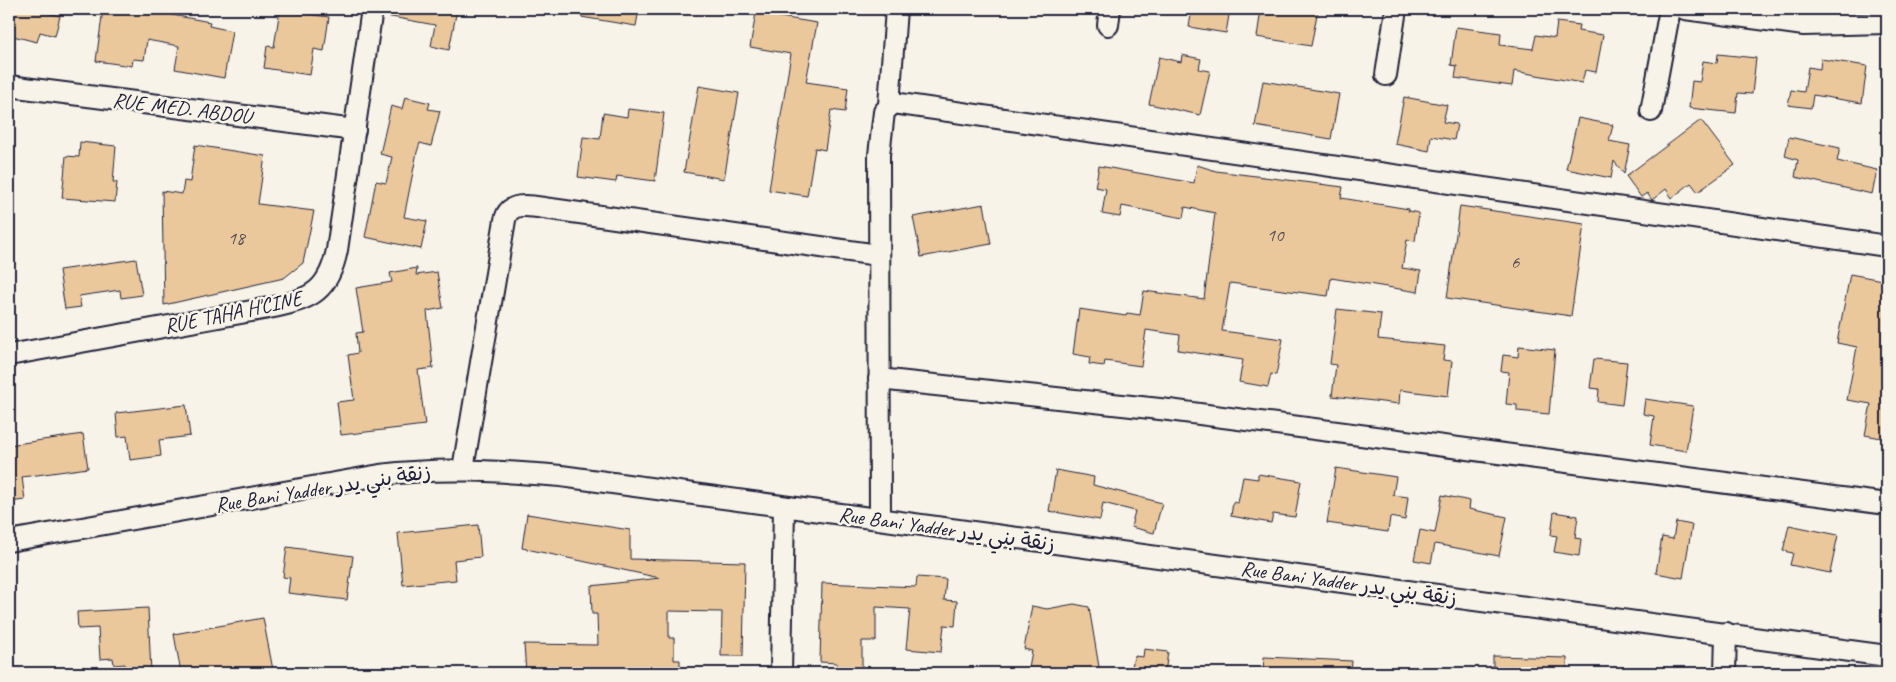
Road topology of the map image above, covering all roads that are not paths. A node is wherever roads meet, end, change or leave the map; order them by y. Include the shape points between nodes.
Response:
1 (372, 9) edge
2 (896, 9) edge
3 (1396, 9) edge
4 (1670, 9) edge
5 (1685, 9) edge
6 (1802, 17) edge
7 (1887, 23) edge
8 (1386, 75) dead end
9 (9, 86) edge
10 (889, 105) junction
11 (1651, 111) dead end
12 (355, 130) junction
13 (1887, 246) edge
14 (878, 255) junction
15 (9, 355) edge
16 (879, 379) junction
17 (463, 469) junction
18 (1887, 504) edge
19 (784, 507) junction
20 (880, 519) junction
21 (9, 541) edge
22 (1726, 633) junction
23 (1887, 656) edge
24 (781, 673) edge
25 (1725, 673) edge

1 - 12 street, RUE TAHA H'CINE
2 - 10 street
3 - 8 street
4 - 11 street
5 - 6 street
6 - 7 street
9 - 12 street, RUE MED. ABDOU
10 - 13 street via 907,104 1095,134
10 - 14 street via 884,112 880,137
12 - 15 street, RUE TAHA H'CINE via 335,260 326,283 316,292 294,303
14 - 16 street
14 - 17 street via 551,209 511,208 506,213
16 - 18 street via 1169,410
16 - 20 street
17 - 19 street, Rue Bani Yadder زنقة بني يدر via 561,476
17 - 21 street, Rue Bani Yadder زنقة بني يدر via 380,475
19 - 20 street, Rue Bani Yadder زنقة بني يدر
19 - 24 street
20 - 22 street, Rue Bani Yadder زنقة بني يدر
22 - 23 street, Rue Bani Yadder زنقة بني يدر
22 - 25 street

